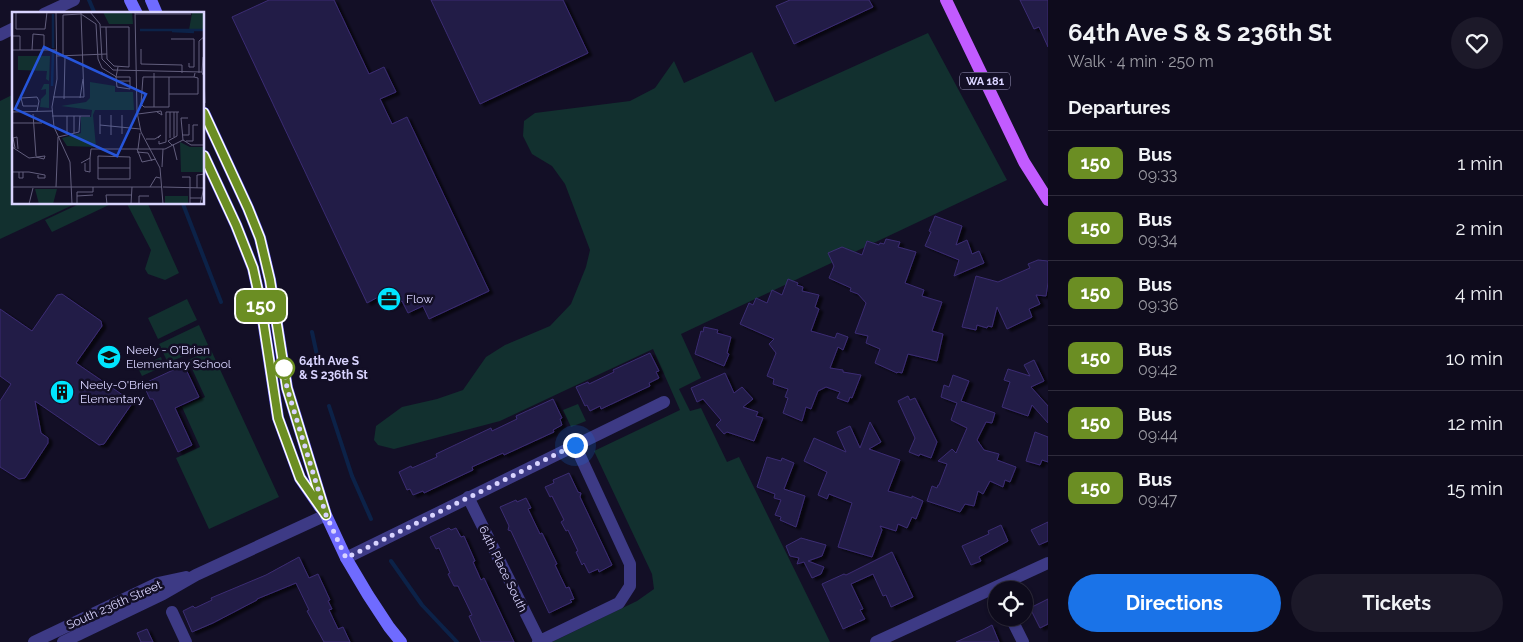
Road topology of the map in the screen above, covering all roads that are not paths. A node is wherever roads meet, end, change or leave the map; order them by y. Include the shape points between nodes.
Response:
1 (74, 0) edge
2 (130, 0) edge
3 (151, 0) edge
4 (946, 0) edge
5 (48, 12) edge
6 (136, 12) edge
7 (156, 12) edge
8 (12, 29) edge
9 (0, 35) edge
10 (205, 115) edge
11 (205, 158) edge
12 (1048, 200) edge
13 (664, 402) dead end
14 (575, 445) junction
15 (468, 497) junction
16 (326, 515) junction
17 (346, 558) junction
18 (1048, 563) edge
19 (196, 575) junction
20 (1011, 581) edge
21 (988, 592) edge
22 (172, 612) dead end
23 (1015, 626) edge
24 (538, 641) edge
25 (34, 642) edge
26 (63, 642) edge
27 (186, 642) edge
28 (401, 642) edge
29 (876, 642) edge
30 (1023, 642) edge

1 - 5 street
2 - 6 street
3 - 7 street
4 - 12 main road, WA 181 via 1024,162
8 - 9 street
10 - 16 street via 260,238 287,388
11 - 16 street via 253,268 278,418 300,478
13 - 14 street
14 - 15 street
14 - 24 street via 630,564 630,586 619,603
15 - 17 street
15 - 24 street, 64th Place South
16 - 17 street
16 - 19 street, South 236th Street
17 - 28 street
18 - 20 street
19 - 25 street, South 236th Street via 158,583
19 - 26 street, South 236th Street
21 - 29 street
22 - 27 street
23 - 30 street

